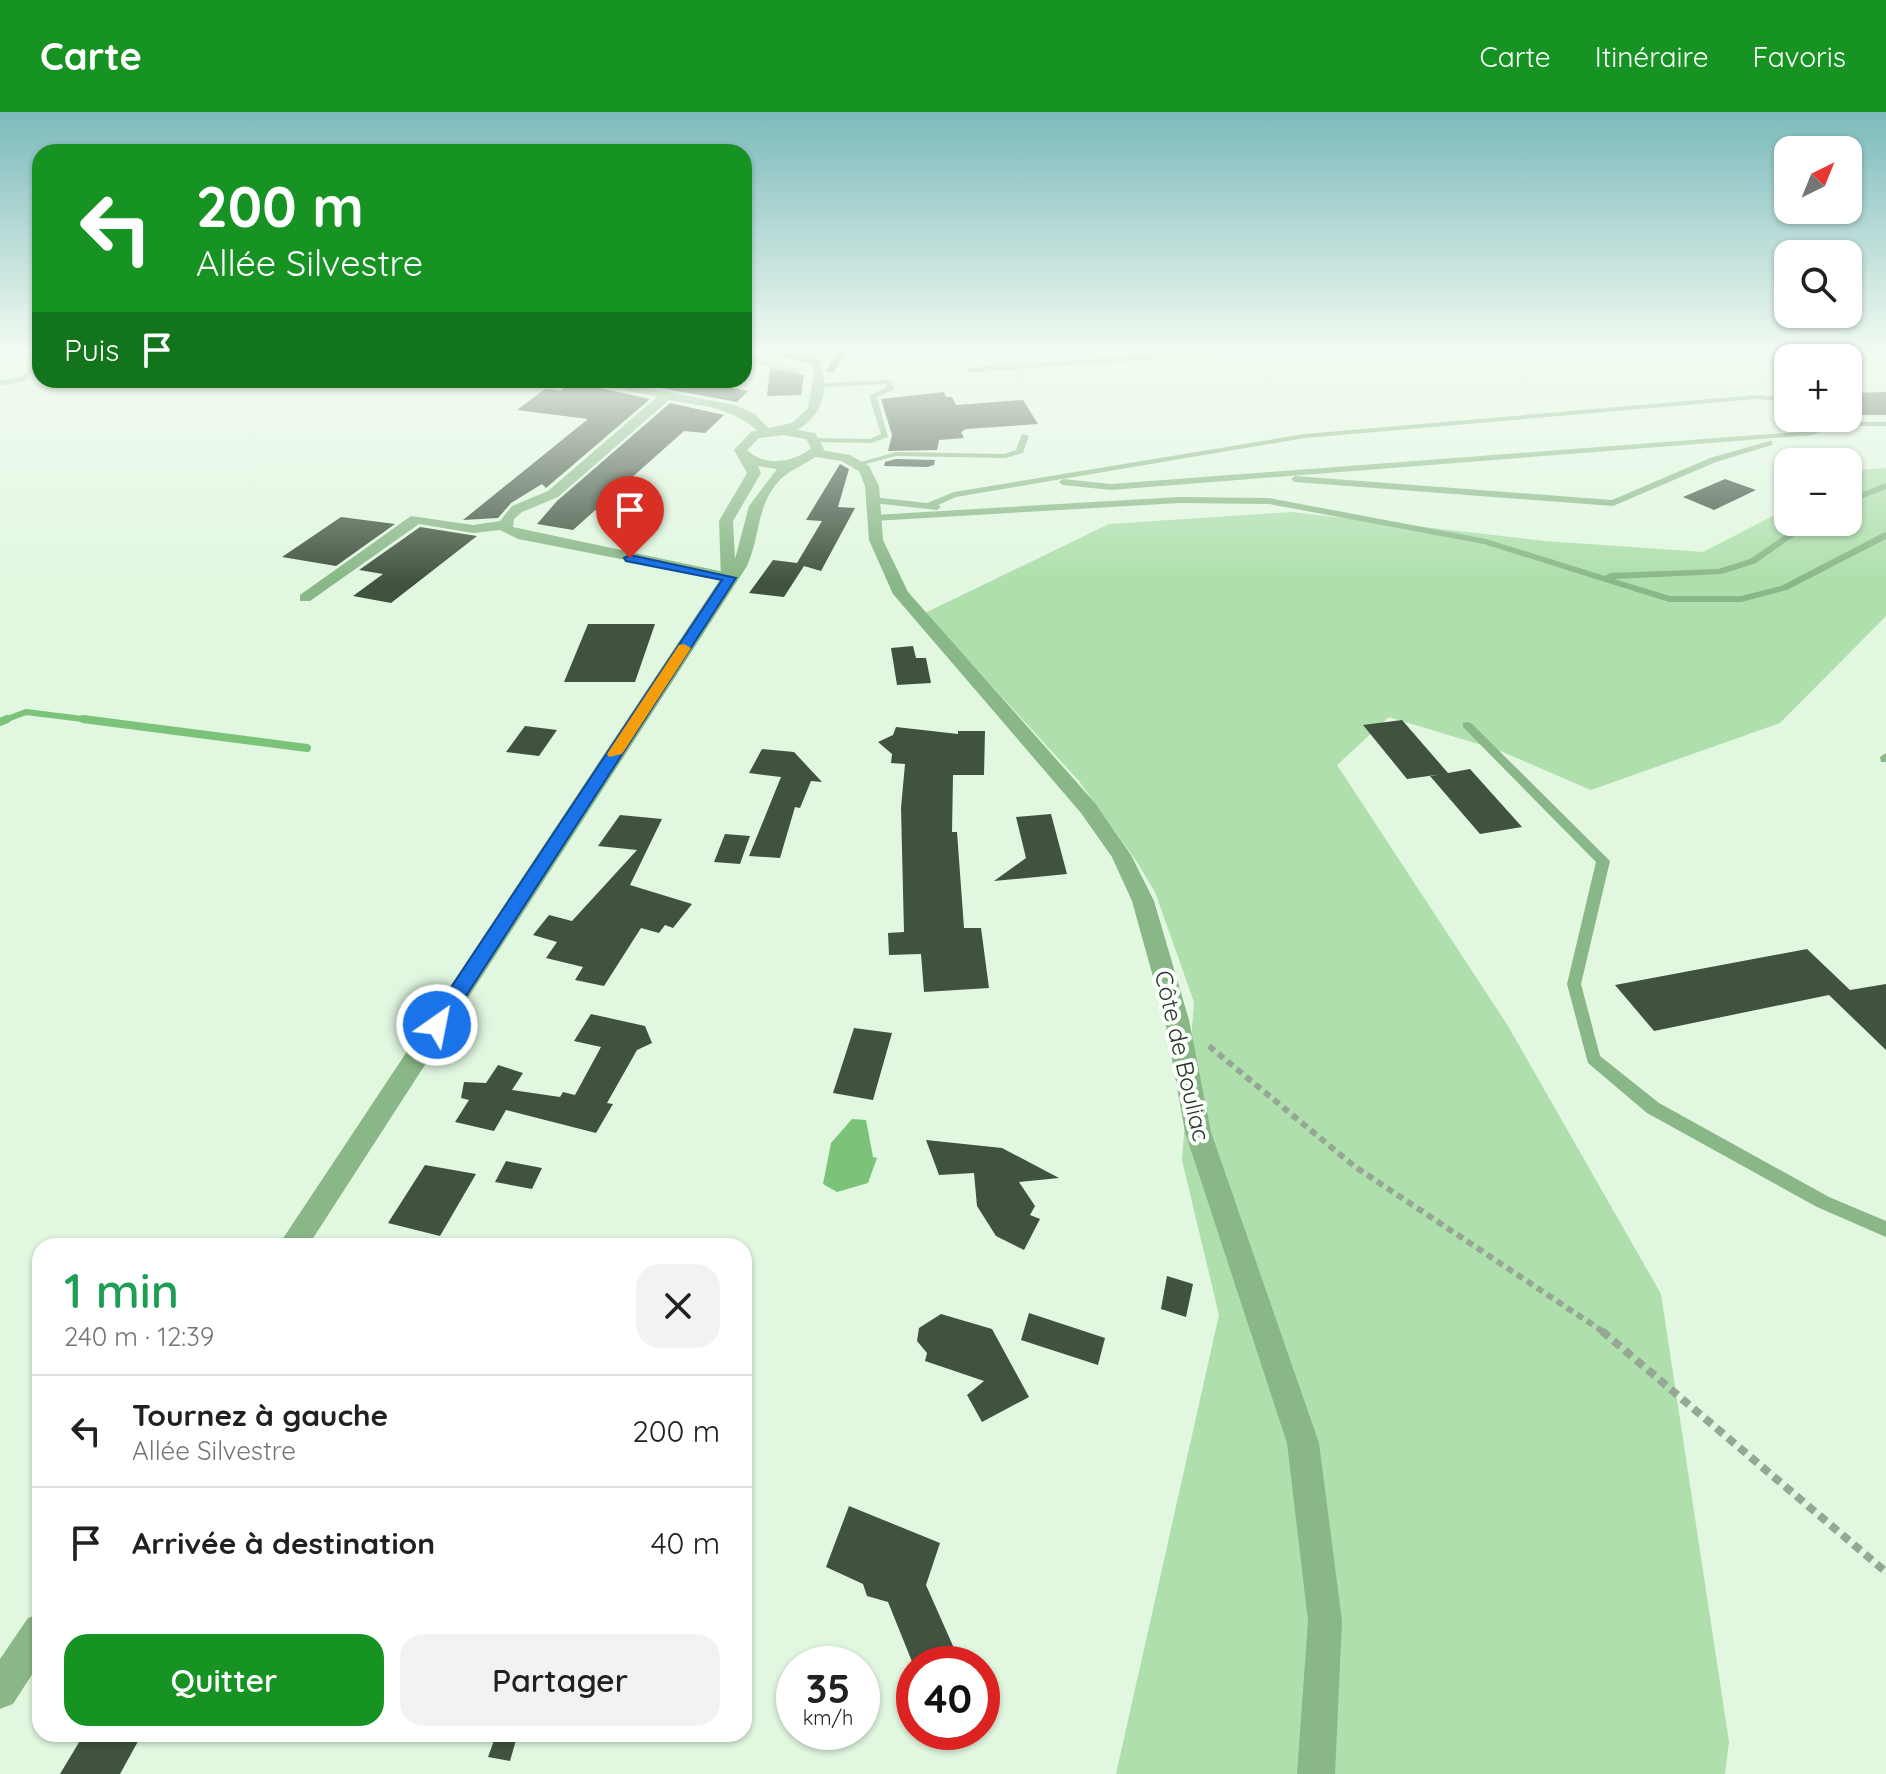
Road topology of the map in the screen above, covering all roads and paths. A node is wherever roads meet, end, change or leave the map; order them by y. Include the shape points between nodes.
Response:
1 (630, 428) edge
2 (762, 428) edge
3 (793, 428) edge
4 (820, 428) edge
5 (883, 428) edge
6 (1403, 428) edge
7 (784, 431) junction
8 (766, 432) junction
9 (1814, 432) edge
10 (1791, 435) junction
11 (1025, 436) dead end
12 (814, 443) junction
13 (749, 459) junction
14 (797, 461) junction
15 (858, 464) junction
16 (1230, 476) junction
17 (1043, 480) junction
18 (1886, 486) edge
19 (1862, 495) edge
20 (930, 505) junction
21 (874, 509) junction
22 (965, 514) junction
23 (505, 525) junction
24 (1886, 535) edge
25 (1790, 536) edge
26 (748, 538) junction
27 (725, 540) junction
28 (1594, 576) junction
29 (729, 578) junction
30 (305, 598) dead end
31 (1467, 725) dead end
32 (1177, 1020) junction
33 (1886, 1229) edge
34 (297, 1238) edge
35 (1886, 1572) edge
36 (32, 1642) edge
37 (0, 1691) edge
38 (1316, 1774) edge

1 - 23 street via 553,494 517,509
2 - 8 street
3 - 7 street
4 - 12 street
5 - 12 lane via 885,435 871,441
6 - 17 lane via 1305,436
7 - 8 street
7 - 12 street
8 - 13 street via 742,444 740,450
9 - 10 lane
10 - 16 lane
10 - 16 lane via 1713,460 1613,503
11 - 15 lane via 1020,451 1005,456 896,454
12 - 14 street
12 - 15 street
13 - 14 street via 772,464
13 - 27 street via 754,473 726,521
14 - 26 street via 775,475 750,521
15 - 21 street, Côte de Bouliac via 871,481
16 - 17 lane via 1111,487
17 - 20 lane via 954,495
18 - 19 lane
20 - 21 lane
20 - 22 lane
21 - 22 lane
21 - 32 street, Côte de Bouliac via 877,543 914,612 1016,722 1121,855 1143,901
22 - 28 lane via 1179,500 1269,501 1486,542
23 - 29 street via 518,535
23 - 30 street via 473,529 416,519
24 - 28 lane via 1784,588 1741,599 1669,599
25 - 28 lane via 1753,561 1719,572
26 - 27 street
26 - 29 street via 743,564
27 - 29 street
29 - 34 street
31 - 33 lane via 1603,861 1574,984 1593,1059 1653,1108 1823,1202
32 - 35 path via 1354,1166 1594,1324
32 - 38 street, Côte de Bouliac via 1198,1132 1303,1443 1325,1621
36 - 37 street

